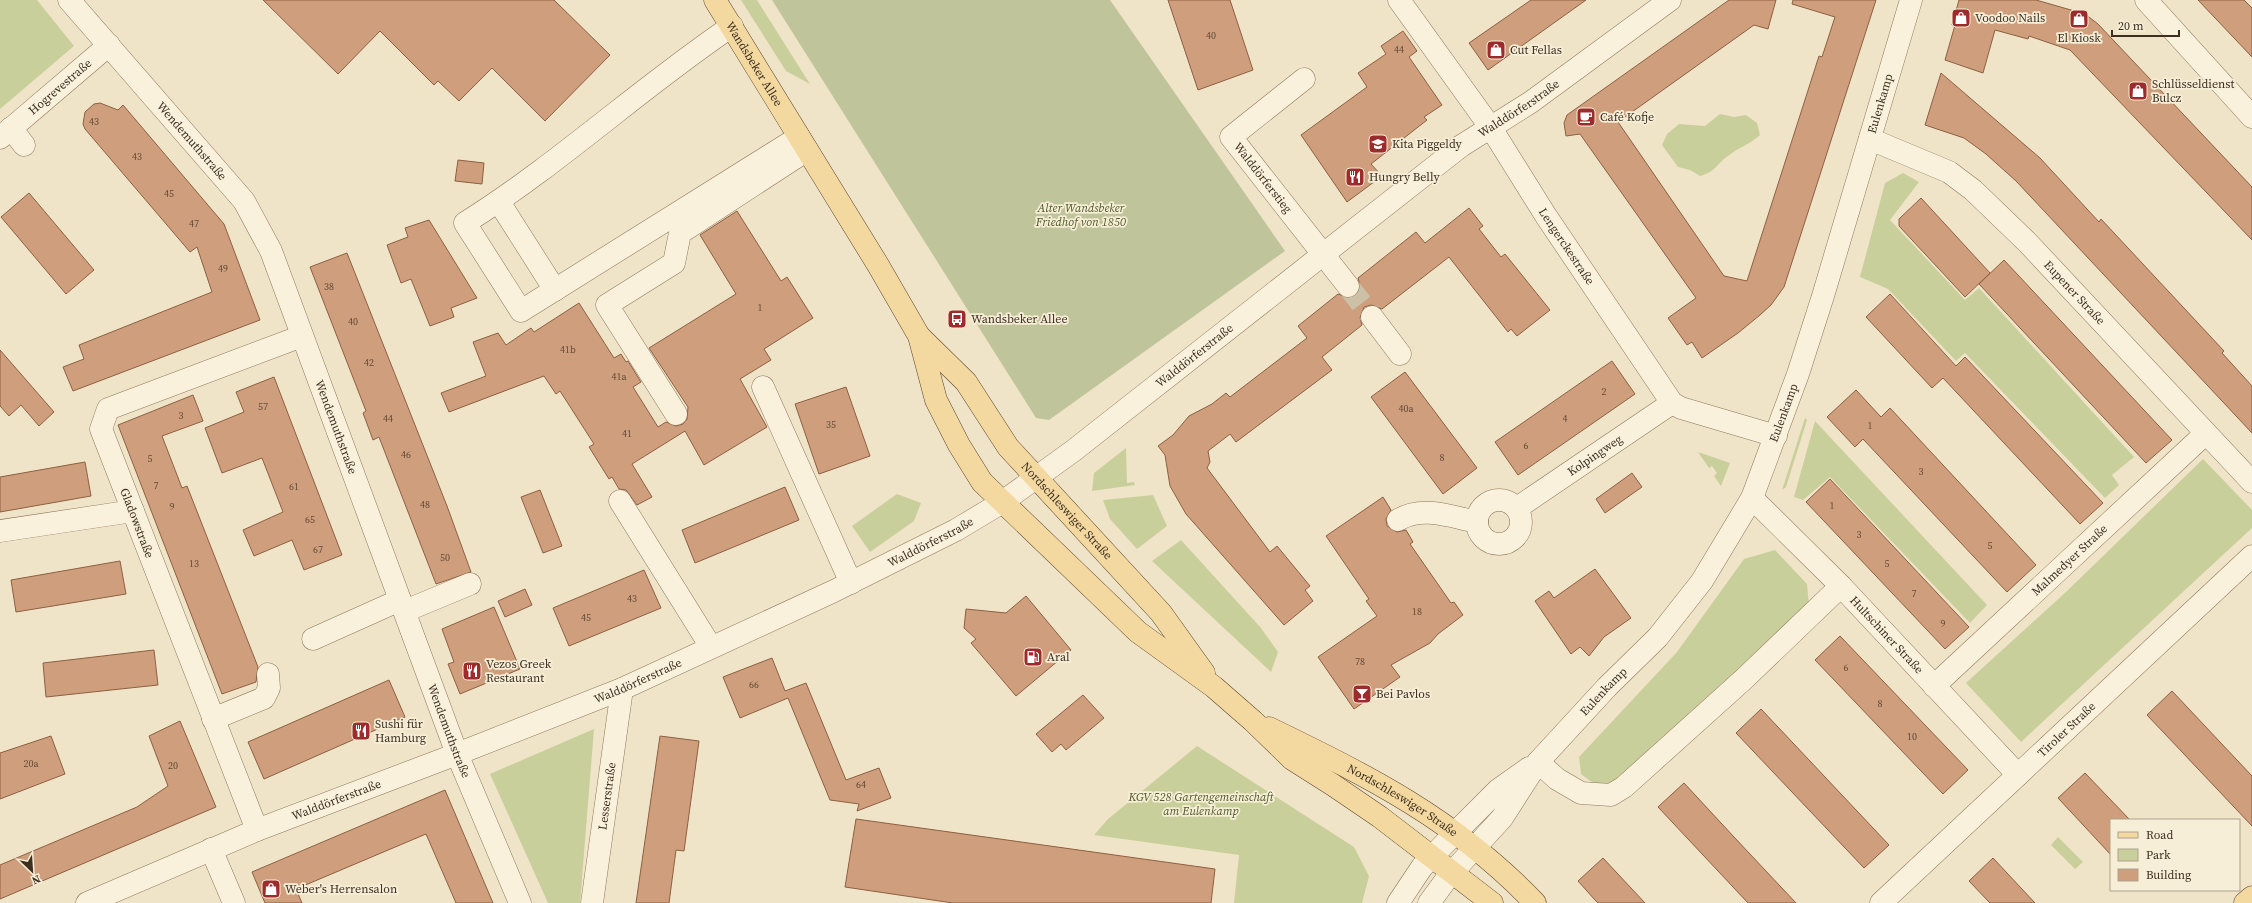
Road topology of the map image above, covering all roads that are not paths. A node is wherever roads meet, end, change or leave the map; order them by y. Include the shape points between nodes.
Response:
1 (69, 0) edge
2 (714, 0) edge
3 (1400, 0) edge
4 (1911, 0) edge
5 (2146, 0) edge
6 (1659, 4) edge
7 (732, 26) junction
8 (109, 45) junction
9 (1304, 79) dead end
10 (2252, 117) edge
11 (1490, 128) junction
12 (5, 133) edge
13 (1870, 139) junction
14 (803, 144) junction
15 (24, 145) dead end
16 (499, 202) junction
17 (1324, 253) junction
18 (1348, 286) tunnel mouth
19 (555, 290) junction
20 (1372, 317) tunnel mouth
21 (302, 336) junction
22 (918, 336) junction
23 (1400, 354) dead end
24 (763, 387) dead end
25 (1672, 403) junction
26 (676, 414) dead end
27 (2205, 434) junction
28 (1776, 436) junction
29 (1036, 478) junction
30 (2252, 482) edge
31 (1752, 498) junction
32 (620, 501) dead end
33 (1002, 503) junction
34 (1517, 508) junction
35 (133, 511) junction
36 (1398, 520) dead end
37 (1477, 522) junction
38 (0, 531) edge
39 (2252, 556) edge
40 (851, 583) junction
41 (470, 584) dead end
42 (1841, 586) junction
43 (402, 605) junction
44 (313, 639) dead end
45 (711, 647) junction
46 (268, 674) dead end
47 (1934, 686) junction
48 (1214, 687) junction
49 (622, 689) junction
50 (213, 719) junction
51 (1253, 721) junction
52 (457, 754) junction
53 (1538, 762) junction
54 (2018, 775) junction
55 (258, 830) junction
56 (1456, 832) junction
57 (1476, 848) junction
58 (211, 849) junction
59 (1432, 856) junction
60 (1453, 872) junction
61 (2252, 897) edge
62 (87, 903) edge
63 (234, 903) edge
64 (520, 903) edge
65 (592, 903) edge
66 (1398, 903) edge
67 (1429, 903) edge
68 (1492, 903) edge
69 (1535, 903) edge
70 (1881, 903) edge
71 (2245, 903) edge

1 - 8 street, Wendemuthstraße
2 - 7 main road, Wandsbeker Allee
3 - 11 street, Lengerckestraße
4 - 13 street, Eulenkamp
5 - 10 street
6 - 11 street, Walddörferstraße via 1531,102
7 - 14 main road, Wandsbeker Allee
7 - 16 street via 690,55
8 - 12 street, Hogrevestraße
8 - 21 street, Wendemuthstraße via 244,201 271,251
9 - 17 street, Walddörferstieg via 1231,137
11 - 17 street, Walddörferstraße via 1461,146
11 - 25 street, Lengerckestraße
12 - 15 street, Hogrevestraße
13 - 27 street, Eupener Straße via 1948,172 1973,190 2027,242
13 - 28 street, Eulenkamp via 1823,296
14 - 19 street
14 - 22 main road, Wandsbeker Allee via 878,265
14 - 26 street via 680,233 674,263 607,305
16 - 19 street
16 - 19 street via 466,223 521,311
17 - 18 street
17 - 29 street, Walddörferstraße
20 - 23 street
21 - 35 street, Gladowstraße via 108,409 101,429
21 - 43 street, Wendemuthstraße
22 - 29 main road, Nordschleswiger Straße via 966,382 1008,447
22 - 33 main road, Wandsbeker Allee via 936,400 944,417 982,482
24 - 40 street
25 - 28 street via 1681,408
25 - 34 street, Kolpingweg
27 - 30 street, Eupener Straße
27 - 47 street, Malmedyer Straße
28 - 31 street, Eulenkamp
29 - 33 street, Walddörferstraße
29 - 48 main road, Nordschleswiger Straße via 1161,613
31 - 42 street, Hultschiner Straße
31 - 53 street, Eulenkamp via 1702,581 1658,637
32 - 45 street
33 - 40 street, Walddörferstraße via 956,530
33 - 48 main road, Nordschleswiger Straße via 1138,632
34 - 37 street via 1506,500 1492,501 1481,509
34 - 37 street via 1522,523 1520,530 1510,541 1503,544 1488,541 1478,529
35 - 38 street
35 - 50 street, Gladowstraße
36 - 37 street via 1415,512
39 - 54 street, Tiroler Straße
40 - 45 street, Walddörferstraße
41 - 43 street
42 - 47 street, Hultschiner Straße
42 - 53 street via 1744,679 1624,787 1611,795 1581,793 1557,779
43 - 44 street
43 - 52 street, Wendemuthstraße
45 - 49 street, Walddörferstraße
46 - 50 street via 269,688 264,698
47 - 54 street, Hultschiner Straße
48 - 51 main road, Nordschleswiger Straße
49 - 52 street, Walddörferstraße
49 - 65 street, Lesserstraße
50 - 55 street, Gladowstraße
51 - 56 main road, Nordschleswiger Straße via 1354,769 1418,806
51 - 59 main road, Nordschleswiger Straße via 1292,759 1334,785
52 - 55 street, Walddörferstraße
52 - 64 street, Wendemuthstraße
53 - 56 street, Eulenkamp via 1498,790
53 - 57 street, Eulenkamp via 1502,818
54 - 70 street, Tiroler Straße
55 - 58 street, Walddörferstraße
56 - 57 main road, Nordschleswiger Straße
56 - 59 street, Eulenkamp
57 - 60 street, Eulenkamp
57 - 69 main road, Nordschleswiger Straße
58 - 62 street, Walddörferstraße
58 - 63 street
59 - 60 main road, Nordschleswiger Straße
59 - 66 street, Eulenkamp
60 - 67 street, Eulenkamp
60 - 68 main road, Nordschleswiger Straße
61 - 71 main road

